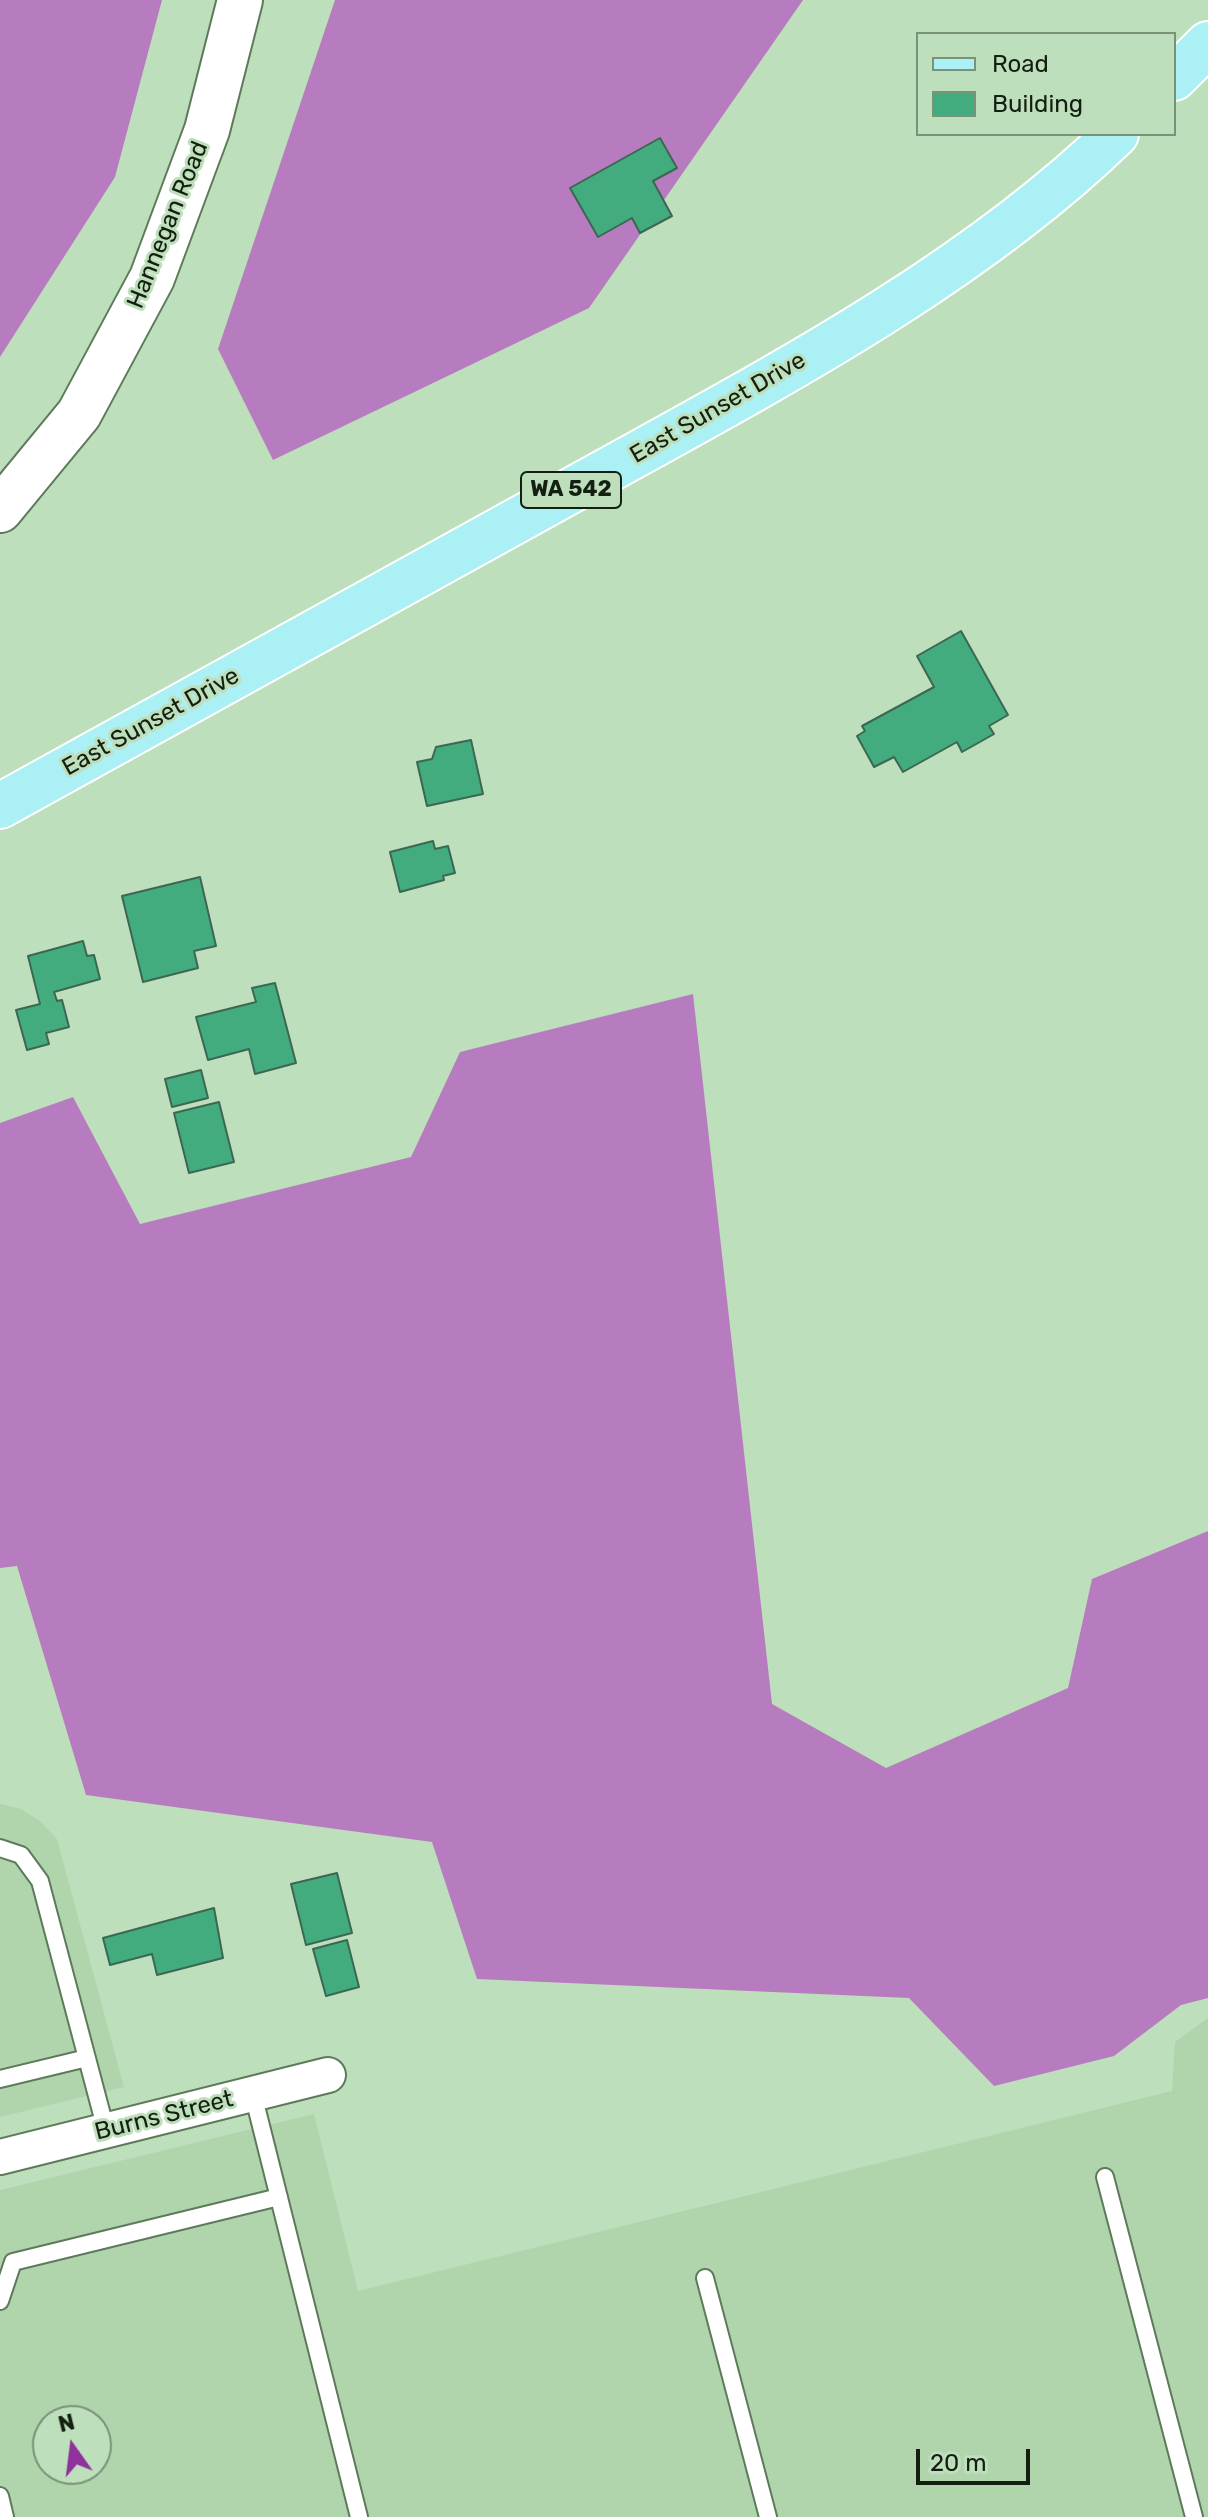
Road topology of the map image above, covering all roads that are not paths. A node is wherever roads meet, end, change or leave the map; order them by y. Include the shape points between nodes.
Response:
1 (240, 0) edge
2 (1208, 44) edge
3 (1176, 76) edge
4 (1114, 136) edge
5 (0, 510) edge
6 (0, 806) edge
7 (0, 1848) edge
8 (87, 2058) junction
9 (328, 2075) dead end
10 (0, 2079) edge
11 (253, 2094) junction
12 (106, 2130) junction
13 (0, 2157) edge
14 (1105, 2177) dead end
15 (279, 2197) junction
16 (705, 2278) dead end
17 (0, 2301) edge
18 (0, 2496) edge
19 (5, 2517) edge
20 (359, 2517) edge
21 (768, 2517) edge
22 (1194, 2517) edge

1 - 5 main road, Hannegan Road via 207,130 152,278 79,414
2 - 3 main road
4 - 6 main road, East Sunset Drive / WA 542 via 1081,169 984,244 786,371
7 - 8 lane via 21,1855 40,1881
8 - 10 lane
8 - 12 lane
9 - 11 street, Burns Street
11 - 12 street, Burns Street
11 - 15 lane
12 - 13 street, Burns Street
14 - 22 lane
15 - 17 lane via 13,2262
15 - 20 lane
16 - 21 lane
18 - 19 lane

